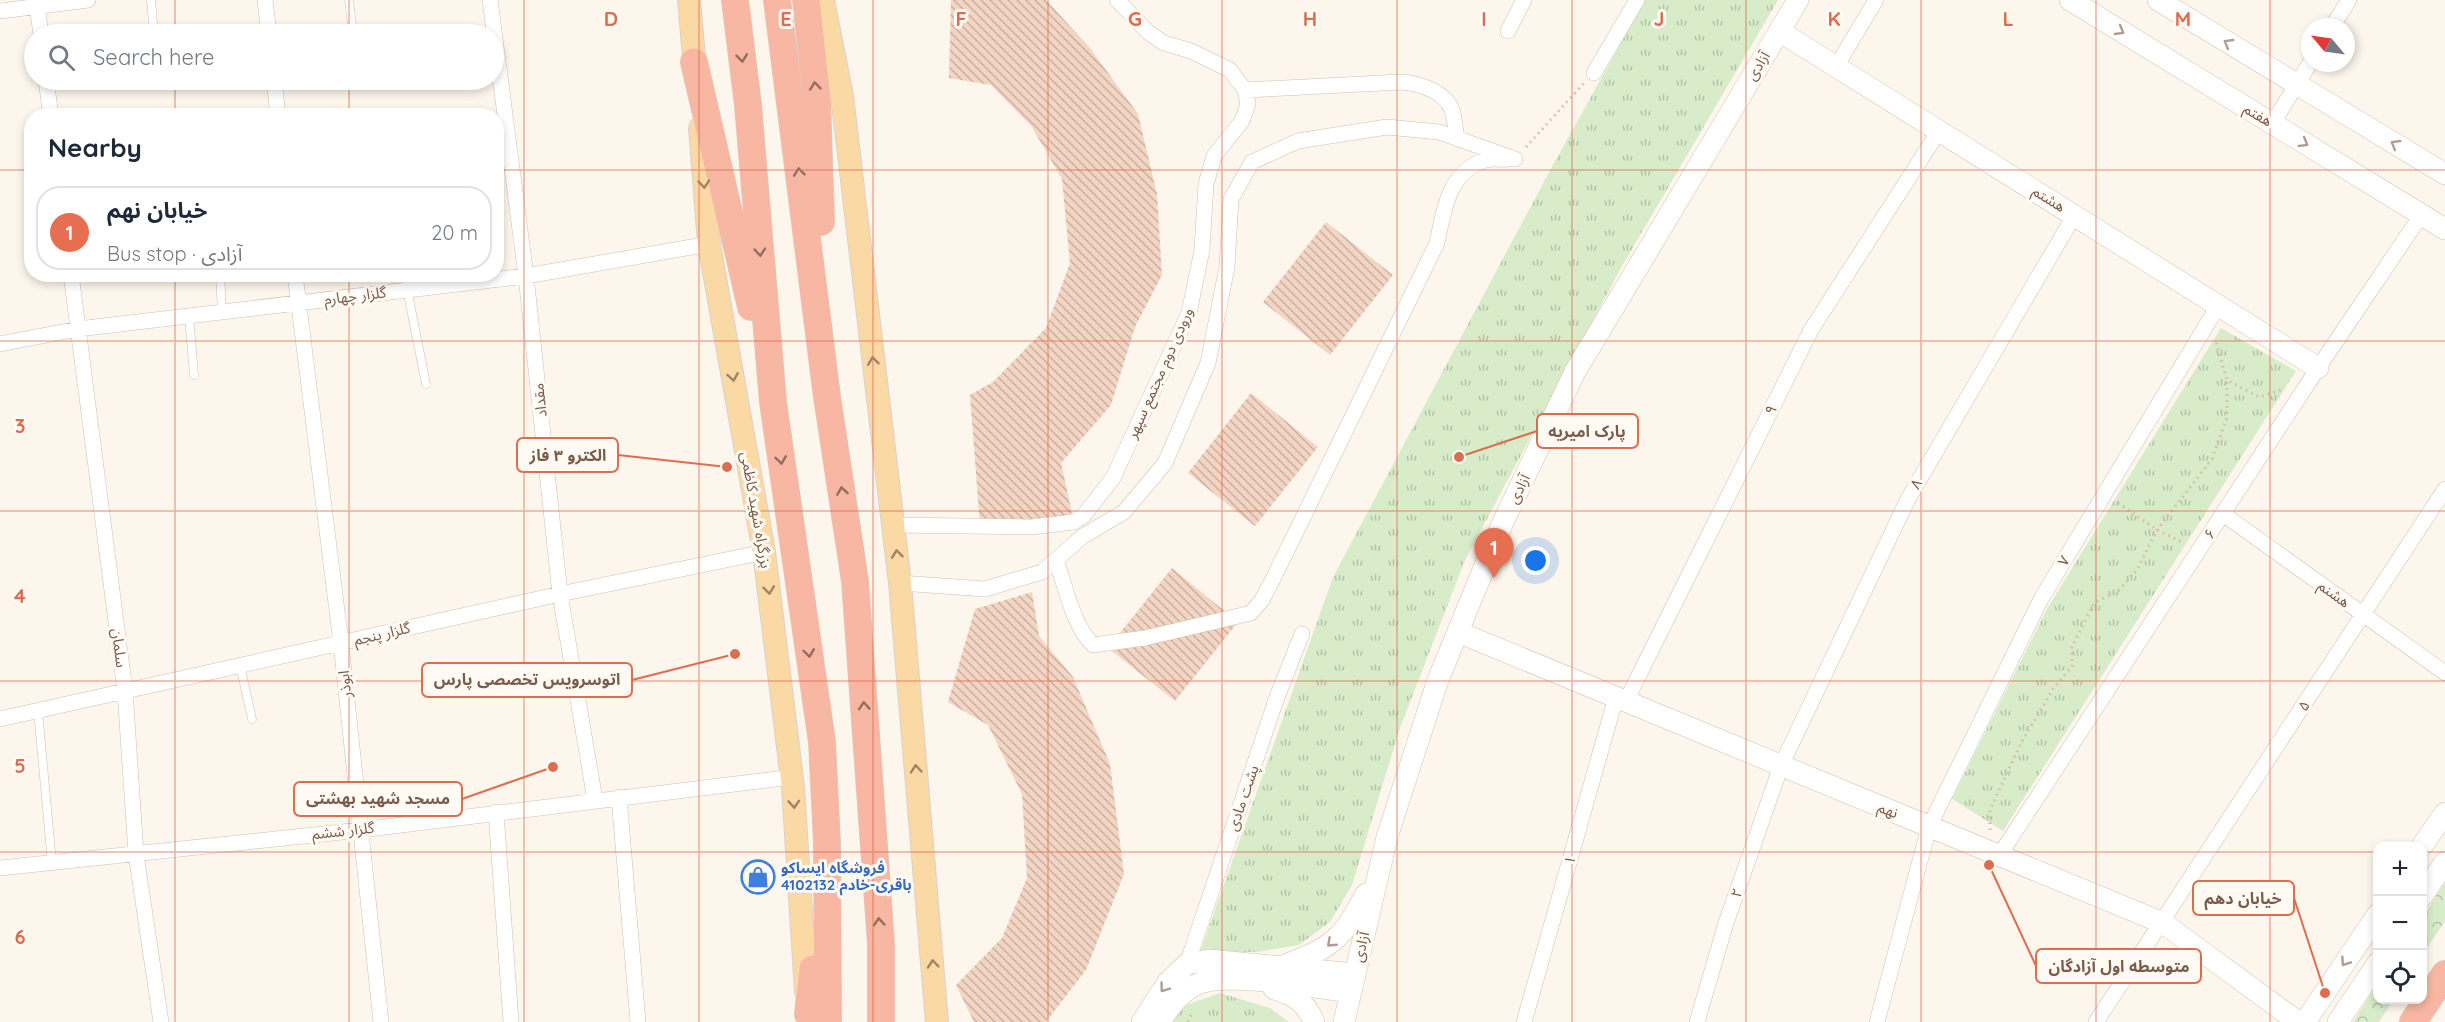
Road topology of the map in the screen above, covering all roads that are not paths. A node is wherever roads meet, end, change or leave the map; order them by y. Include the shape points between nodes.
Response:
1 (88, 0) edge
2 (151, 0) edge
3 (265, 0) edge
4 (349, 0) edge
5 (490, 0) edge
6 (689, 0) edge
7 (735, 0) edge
8 (777, 0) edge
9 (806, 0) edge
10 (823, 0) edge
11 (1117, 0) edge
12 (1524, 0) edge
13 (1637, 0) edge
14 (1798, 0) edge
15 (1876, 0) edge
16 (2070, 0) edge
17 (2158, 0) edge
18 (2349, 0) edge
19 (37, 3) edge
20 (0, 11) edge
21 (2338, 18) edge
22 (40, 24) edge
23 (153, 24) edge
24 (268, 24) edge
25 (352, 24) edge
26 (493, 24) edge
27 (1508, 31) dead end
28 (1779, 31) junction
29 (694, 62) junction
30 (1836, 67) junction
31 (2305, 72) edge
32 (1594, 73) road end
33 (2297, 85) junction
34 (47, 90) edge
35 (275, 90) edge
36 (502, 90) edge
37 (1245, 90) junction
38 (50, 108) edge
39 (277, 108) edge
40 (2272, 124) junction
41 (1939, 131) junction
42 (1457, 138) junction
43 (2445, 174) edge
44 (2422, 214) junction
45 (2074, 216) junction
46 (2445, 229) edge
47 (709, 244) junction
48 (526, 276) junction
49 (504, 279) edge
50 (72, 282) edge
51 (220, 282) edge
52 (296, 282) edge
53 (406, 282) edge
54 (475, 282) edge
55 (408, 290) junction
56 (298, 303) junction
57 (222, 312) junction
58 (2214, 313) junction
59 (189, 316) junction
60 (78, 329) junction
61 (0, 344) edge
62 (194, 375) dead end
63 (2314, 375) junction
64 (426, 384) dead end
65 (827, 397) junction
66 (773, 402) junction
67 (2445, 489) edge
68 (2223, 514) junction
69 (893, 525) junction
70 (764, 552) junction
71 (1056, 560) junction
72 (900, 583) junction
73 (560, 594) junction
74 (2363, 614) junction
75 (1458, 632) junction
76 (1302, 634) dead end
77 (341, 643) junction
78 (240, 665) junction
79 (2445, 673) edge
80 (125, 691) junction
81 (1621, 699) junction
82 (38, 711) junction
83 (0, 719) edge
84 (252, 719) dead end
85 (1781, 766) junction
86 (792, 777) junction
87 (619, 797) junction
88 (595, 800) junction
89 (496, 812) junction
90 (2445, 813) edge
91 (1929, 827) junction
92 (361, 830) junction
93 (1387, 837) junction
94 (2425, 842) edge
95 (136, 854) junction
96 (1995, 854) junction
97 (52, 862) junction
98 (2445, 862) edge
99 (0, 868) edge
100 (2427, 889) edge
101 (2373, 921) edge
102 (2163, 923) junction
103 (1187, 964) junction
104 (1281, 967) junction
105 (2373, 970) edge
106 (2445, 974) edge
107 (1239, 980) junction
108 (1353, 983) junction
109 (1191, 988) junction
110 (814, 1019) edge
111 (160, 1022) edge
112 (381, 1022) edge
113 (512, 1022) edge
114 (638, 1022) edge
115 (881, 1022) edge
116 (937, 1022) edge
117 (1142, 1022) edge
118 (1160, 1022) edge
119 (1314, 1022) edge
120 (1344, 1022) edge
121 (1524, 1022) edge
122 (1697, 1022) edge
123 (1877, 1022) edge
124 (2096, 1022) edge
125 (2298, 1022) edge
126 (2305, 1022) edge
127 (2338, 1022) edge
128 (2413, 1022) edge

1 - 19 street
2 - 23 lane
3 - 24 street
4 - 25 lane
5 - 26 street, مقداد
6 - 29 main road, بزرگراه شهید کاظمی
7 -> 66 highway, بزرگراه شهید کاظمی via 748,105
65 -> 8 highway
65 -> 9 highway via 817,101
69 -> 10 main road via 842,96
11 - 37 street via 1149,33 1230,70
12 - 27 street
13 - 32 street
14 - 28 street, آزادی
15 - 30 street
16 -> 40 street, هفتم
33 -> 17 street
18 - 21 street
19 - 20 street
19 - 22 street
28 - 30 street, هشتم
28 - 75 street, آزادی via 1575,372 1503,522
29 -> 47 main road, بزرگراه شهید کاظمی
29 - 66 highway
30 - 41 street, هشتم
31 - 33 street
33 - 40 street
43 -> 33 street
34 - 38 street
35 - 39 street
36 - 48 street, مقداد
37 - 42 street via 1418,83 1451,108
37 - 69 street, ورودی دوم مجتمع سپهر via 1248,104 1242,121 1214,156 1206,184 1202,250 1189,313 1113,478 1084,515 1074,522 1031,526
40 -> 44 street, هفتم
41 - 45 street, هشتم
41 - 81 street, ۹ via 1811,330
42 - 71 street via 1439,132 1387,127 1298,141 1252,162 1231,199 1227,267 1208,363 1165,463 1124,512 1083,536
42 - 71 street via 1515,159 1486,160 1460,173 1447,200 1437,243 1273,579 1251,613 1145,638 1092,645 1078,624
44 - 46 street, هفتم
44 - 63 street, ۶
45 - 58 street, هشتم
45 - 85 street, ۸ via 1908,499
47 - 48 street, گلزار چهارم
47 -> 70 main road, بزرگراه شهید کاظمی
48 - 49 street, گلزار چهارم
48 - 73 street, مقداد
50 - 60 street, سلمان
51 - 57 lane
52 - 56 street, ابوذر
53 - 55 lane
54 - 55 street, گلزار چهارم
55 - 56 street, گلزار چهارم
55 - 64 lane
56 - 57 street, گلزار چهارم
56 - 77 street, ابوذر
57 - 59 street, گلزار چهارم
58 - 63 street, هشتم
58 - 91 street, ۷ via 2041,599
59 - 60 street, گلزار چهارم
59 - 62 lane
60 - 61 street, گلزار چهارم
60 - 80 street, سلمان
63 - 68 street, ۶
115 -> 65 highway via 880,944 855,581
66 -> 110 highway, بزرگراه شهید کاظمی via 822,742 826,843
67 - 74 street, ۵
68 - 74 street, هشنم
68 - 96 street, ۶
72 -> 69 main road
70 - 73 street, گلزار پنجم
70 -> 86 main road, بزرگراه شهید کاظمی
71 - 72 street via 1042,572 985,589
116 -> 72 main road
73 - 77 street, گلزار پنجم
73 - 88 street, مقداد
74 - 79 street, هشنم
74 - 102 street, ۵
75 - 81 street, نهم
75 - 93 street, آزادی via 1438,680
76 - 103 street, پشت مادی via 1276,697
77 - 78 street, گلزار پنجم
77 - 92 street, ابوذر
78 - 80 street, گلزار پنجم
78 - 84 lane
80 - 82 street, گلزار پنجم
80 - 95 street, سلمان
81 - 85 street, نهم
81 - 121 street, ۱
82 - 83 street, گلزار پنجم
82 - 97 lane
85 - 91 street, نهم
85 - 122 street, ۲ via 1726,923
86 - 87 street, گلزار ششم
86 -> 110 main road, بزرگراه شهید کاظمی
87 - 88 street, گلزار ششم
87 - 114 street
88 - 89 street, گلزار ششم
89 - 92 street, گلزار ششم
89 - 113 street
90 - 94 street
91 - 96 street, نهم
91 - 123 street, ۷
92 - 95 street, گلزار ششم
92 - 112 street, ابوذر
93 -> 104 street via 1366,894 1348,927 1322,951
93 - 108 street, آزادی
95 - 97 street, گلزار ششم
95 - 111 street, سلمان
96 - 102 street, نهم
97 - 99 street, گلزار ششم
98 - 100 street
101 -> 126 street
102 - 124 street, ۵
102 - 125 street, نهم
103 - 104 street via 1209,960
103 - 109 street
103 -> 117 street via 1168,982
104 - 108 street
105 - 127 street
106 - 128 highway
107 - 108 street
107 - 109 street via 1203,982
107 - 119 street via 1288,993 1308,1007
108 - 120 street, آزادی
109 - 118 street via 1183,992

